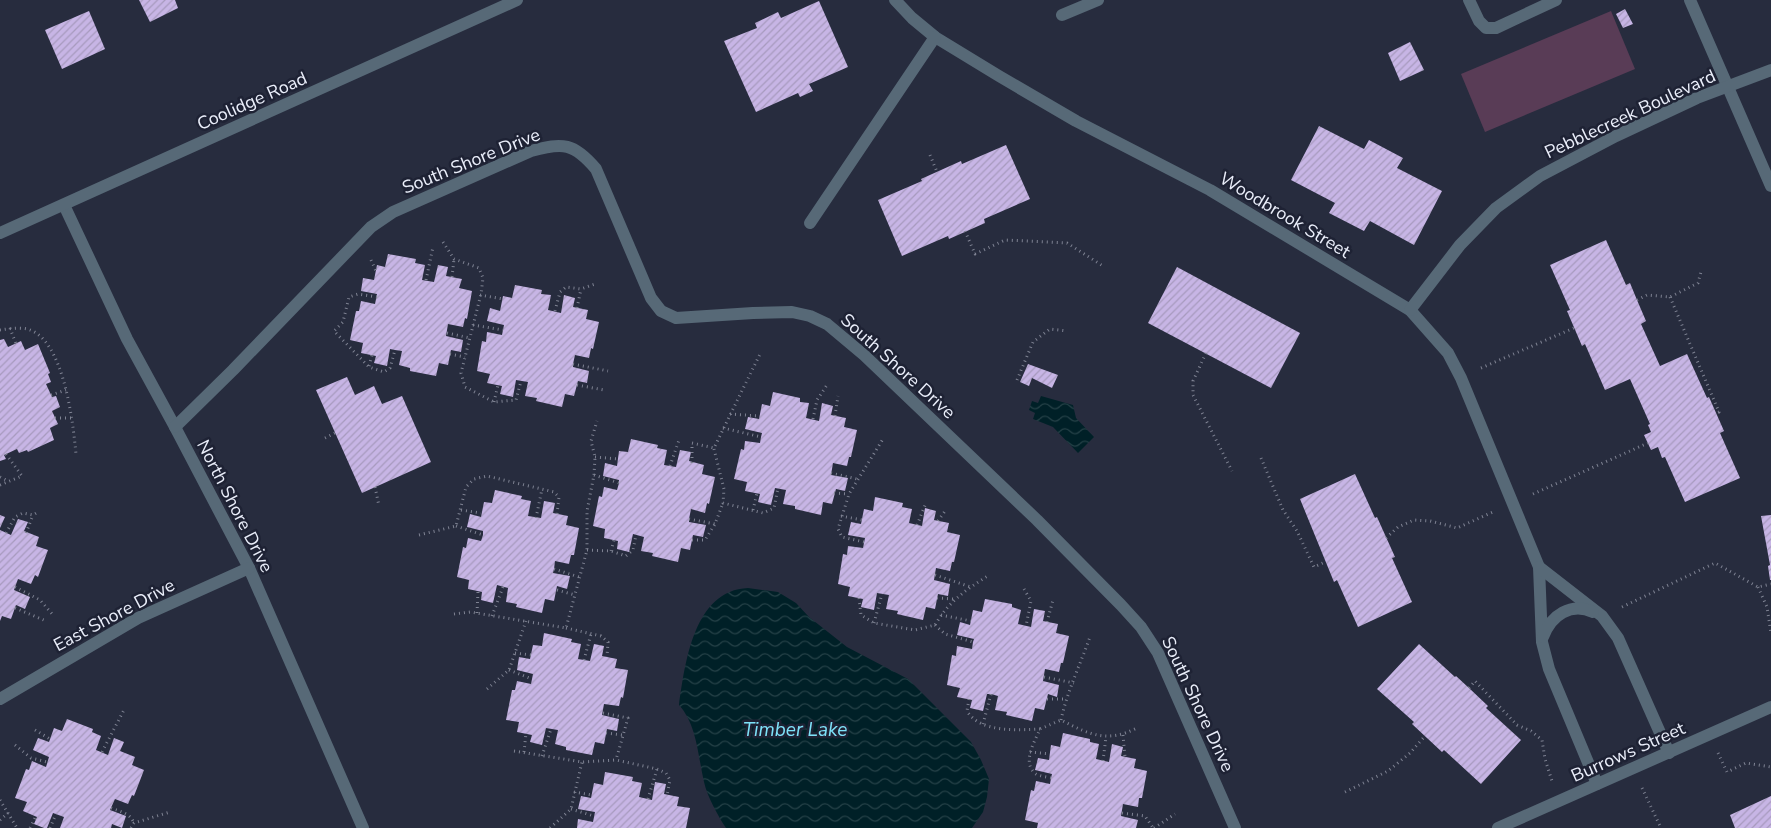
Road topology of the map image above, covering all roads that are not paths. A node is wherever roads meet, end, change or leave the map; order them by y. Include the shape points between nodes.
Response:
1 (517, 0) edge
2 (895, 0) edge
3 (1098, 0) edge
4 (1469, 0) edge
5 (1556, 0) edge
6 (1690, 0) edge
7 (1062, 15) dead end
8 (935, 37) junction
9 (1771, 70) edge
10 (1729, 87) junction
11 (1771, 186) edge
12 (64, 205) junction
13 (810, 223) dead end
14 (0, 233) edge
15 (1410, 310) junction
16 (175, 427) junction
17 (1539, 567) junction
18 (248, 568) junction
19 (1602, 616) junction
20 (1542, 642) junction
21 (0, 700) edge
22 (1771, 707) edge
23 (1669, 753) junction
24 (1597, 784) junction
25 (364, 828) edge
26 (1235, 828) edge
27 (1498, 828) edge

1 - 12 street, Coolidge Road
2 - 8 street, Woodbrook Street
3 - 7 street
4 - 5 street via 1478,21 1486,28 1496,28
6 - 10 street
8 - 13 street
8 - 15 street, Woodbrook Street via 1076,121 1210,190
9 - 10 street, Pebblecreek Boulevard
10 - 11 street
10 - 15 street, Pebblecreek Boulevard via 1697,98 1616,136 1540,176 1496,208 1460,245
12 - 14 street, Coolidge Road
12 - 16 street, North Shore Drive via 127,339
15 - 17 street, Woodbrook Street via 1448,352
16 - 18 street, North Shore Drive
16 - 26 street, South Shore Drive via 371,227 393,212 531,151 548,146 568,146 584,154 596,169 651,298 661,311 676,318 792,312 827,324 1008,492 1121,605 1158,653
17 - 19 street, Woodbrook Street
17 - 20 street, Woodbrook Street
18 - 21 street, East Shore Drive via 138,618
18 - 25 street, North Shore Drive
19 - 20 street via 1586,609 1562,612 1546,627
19 - 23 street, Woodbrook Street via 1618,638
20 - 24 street, Woodbrook Street via 1548,669
22 - 23 street, Burrows Street
23 - 24 street, Burrows Street
24 - 27 street, Burrows Street

